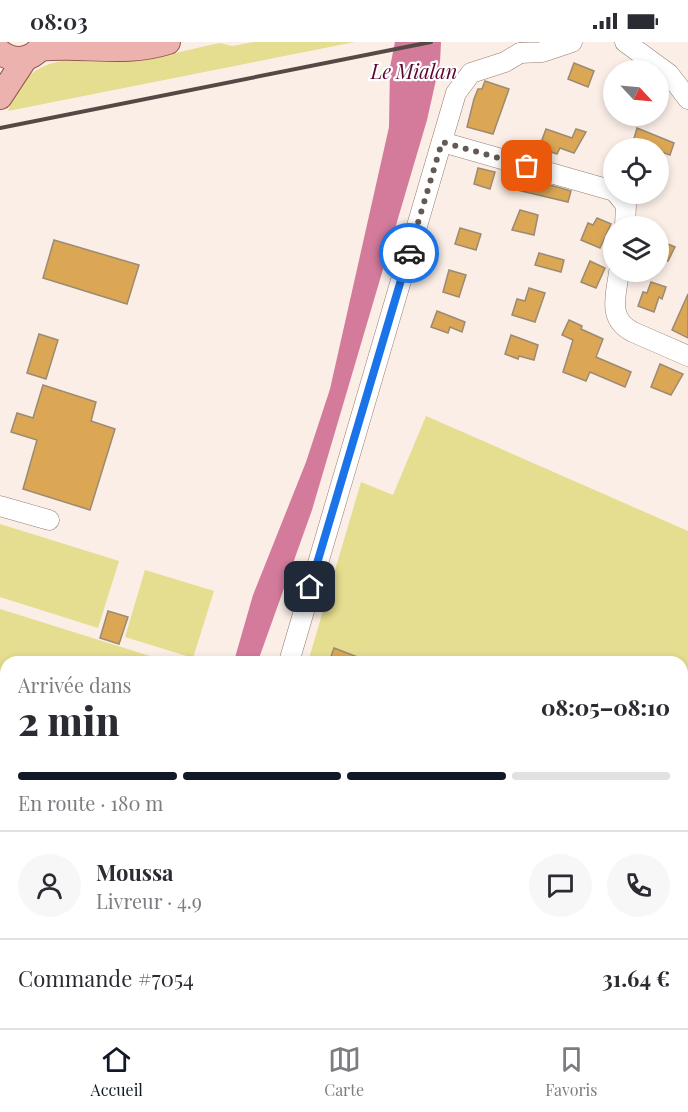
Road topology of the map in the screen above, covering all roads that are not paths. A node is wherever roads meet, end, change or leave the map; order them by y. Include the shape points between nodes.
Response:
1 (168, 42) edge
2 (572, 42) edge
3 (625, 42) edge
4 (518, 47) edge
5 (36, 50) edge
6 (0, 52) edge
7 (0, 56) edge
8 (0, 90) edge
9 (687, 95) edge
10 (0, 97) edge
11 (442, 142) junction
12 (603, 189) edge
13 (618, 282) edge
14 (688, 356) edge
15 (0, 506) edge
16 (49, 520) dead end
17 (291, 656) edge

1 - 5 main road via 135,50
2 - 4 street via 542,52
3 - 9 street via 669,74
4 - 11 street via 505,62 471,73 456,93
5 - 6 main road via 14,59
5 - 10 main road
7 - 8 main road
11 - 12 street
11 - 17 street
13 - 14 street via 614,309 624,328
15 - 16 street

